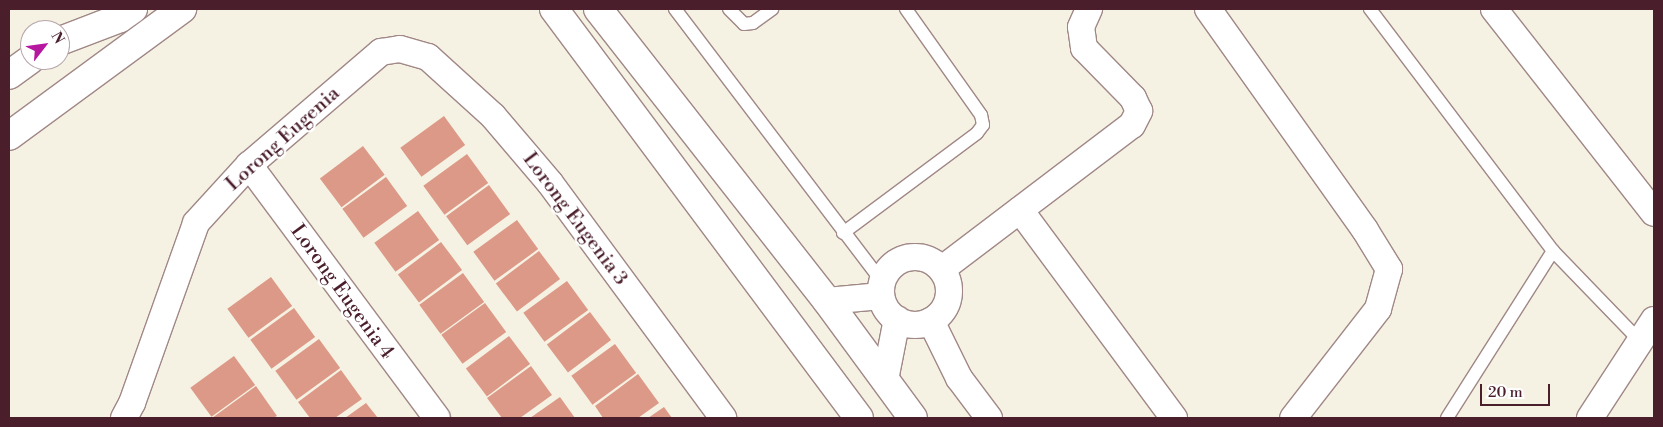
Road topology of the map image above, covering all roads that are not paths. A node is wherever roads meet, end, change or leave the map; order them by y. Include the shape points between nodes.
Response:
1 (98, 9) edge
2 (133, 9) edge
3 (182, 9) edge
4 (554, 9) edge
5 (598, 9) edge
6 (675, 9) edge
7 (730, 9) edge
8 (772, 9) edge
9 (906, 9) edge
10 (1088, 9) edge
11 (1208, 9) edge
12 (1370, 9) edge
13 (1494, 9) edge
14 (70, 32) edge
15 (70, 36) edge
16 (400, 49) joint
17 (20, 67) edge
18 (9, 75) edge
19 (9, 136) edge
20 (249, 165) junction
21 (1020, 210) junction
22 (1654, 213) edge
23 (844, 233) junction
24 (1553, 250) junction
25 (942, 269) junction
26 (882, 289) junction
27 (827, 301) junction
28 (897, 319) junction
29 (1654, 320) edge
30 (931, 321) junction
31 (1641, 342) junction
32 (885, 380) junction
33 (133, 413) edge
34 (437, 418) edge
35 (723, 418) edge
36 (859, 418) edge
37 (913, 418) edge
38 (989, 418) edge
39 (1174, 418) edge
40 (1293, 418) edge
41 (1447, 418) edge
42 (1590, 418) edge

1 - 14 main road
2 - 15 main road via 120,18
3 - 19 main road
4 - 36 main road
5 - 27 main road
6 - 23 lane
7 - 8 lane via 744,24 753,23
9 - 23 lane via 981,115 983,125 977,133
10 - 21 street via 1080,27 1084,48 1134,98 1139,111 1132,125
11 - 40 street via 1365,230 1389,269 1378,309
12 - 24 lane
13 - 22 street
16 - 20 street, Lorong Eugenia via 381,52
16 - 35 street, Lorong Eugenia 3 via 428,57 493,116 550,183
17 - 18 main road
20 - 33 street, Lorong Eugenia via 196,223
20 - 34 street, Lorong Eugenia 4
21 - 25 street
21 - 39 street
23 - 26 lane
24 - 31 lane
24 - 41 lane
25 - 26 street via 924,258 908,258 894,264
25 - 30 street via 949,298 939,316
26 - 27 street
26 - 28 street via 885,306
27 - 32 main road
28 - 30 street via 912,325
28 - 32 street
29 - 31 street
30 - 38 street via 959,378
31 - 42 street
32 - 37 main road

